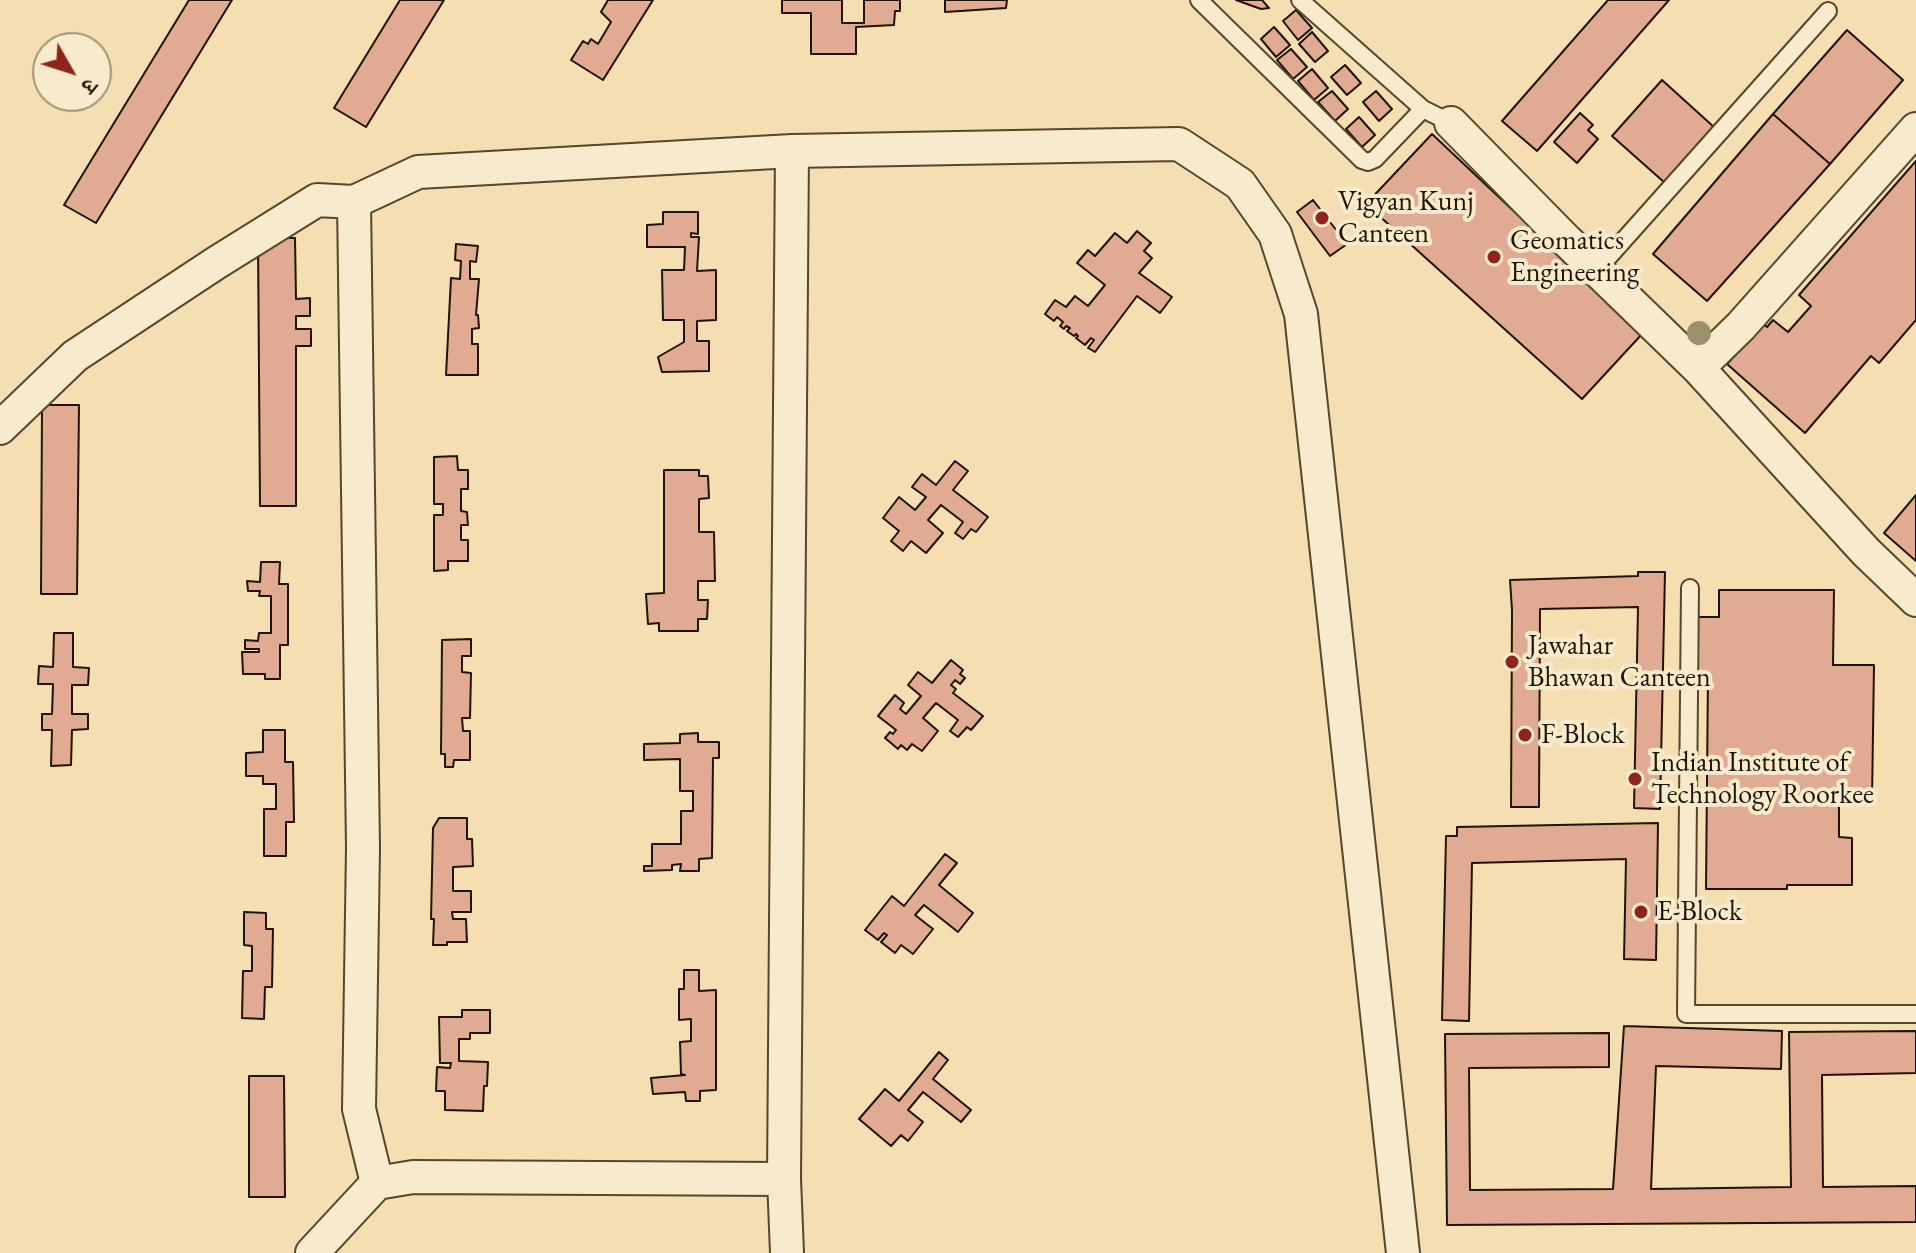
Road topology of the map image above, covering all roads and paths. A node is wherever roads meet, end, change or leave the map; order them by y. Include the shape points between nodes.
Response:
1 (1199, 0) edge
2 (1300, 0) edge
3 (1828, 11) dead end
4 (1423, 109) junction
5 (1451, 123) joint
6 (1916, 129) edge
7 (792, 151) junction
8 (354, 202) junction
9 (1597, 270) junction
10 (1698, 368) junction
11 (0, 428) edge
12 (1690, 588) dead end
13 (1916, 600) edge
14 (1916, 1014) edge
15 (784, 1179) junction
16 (377, 1183) junction
17 (312, 1253) edge
18 (787, 1253) edge
19 (1403, 1253) edge

1 - 4 lane via 1362,160 1375,159
2 - 4 lane
3 - 9 lane
4 - 5 lane
5 - 9 street
6 - 10 street
7 - 8 street via 418,172
7 - 15 street
7 - 19 street via 1179,144 1240,184 1275,234 1301,314
8 - 11 street via 317,200 216,263 75,356
8 - 16 street via 363,848 359,1109
9 - 10 street
10 - 13 street
12 - 14 lane via 1686,1014
15 - 16 street via 413,1177
15 - 18 street
16 - 17 street

